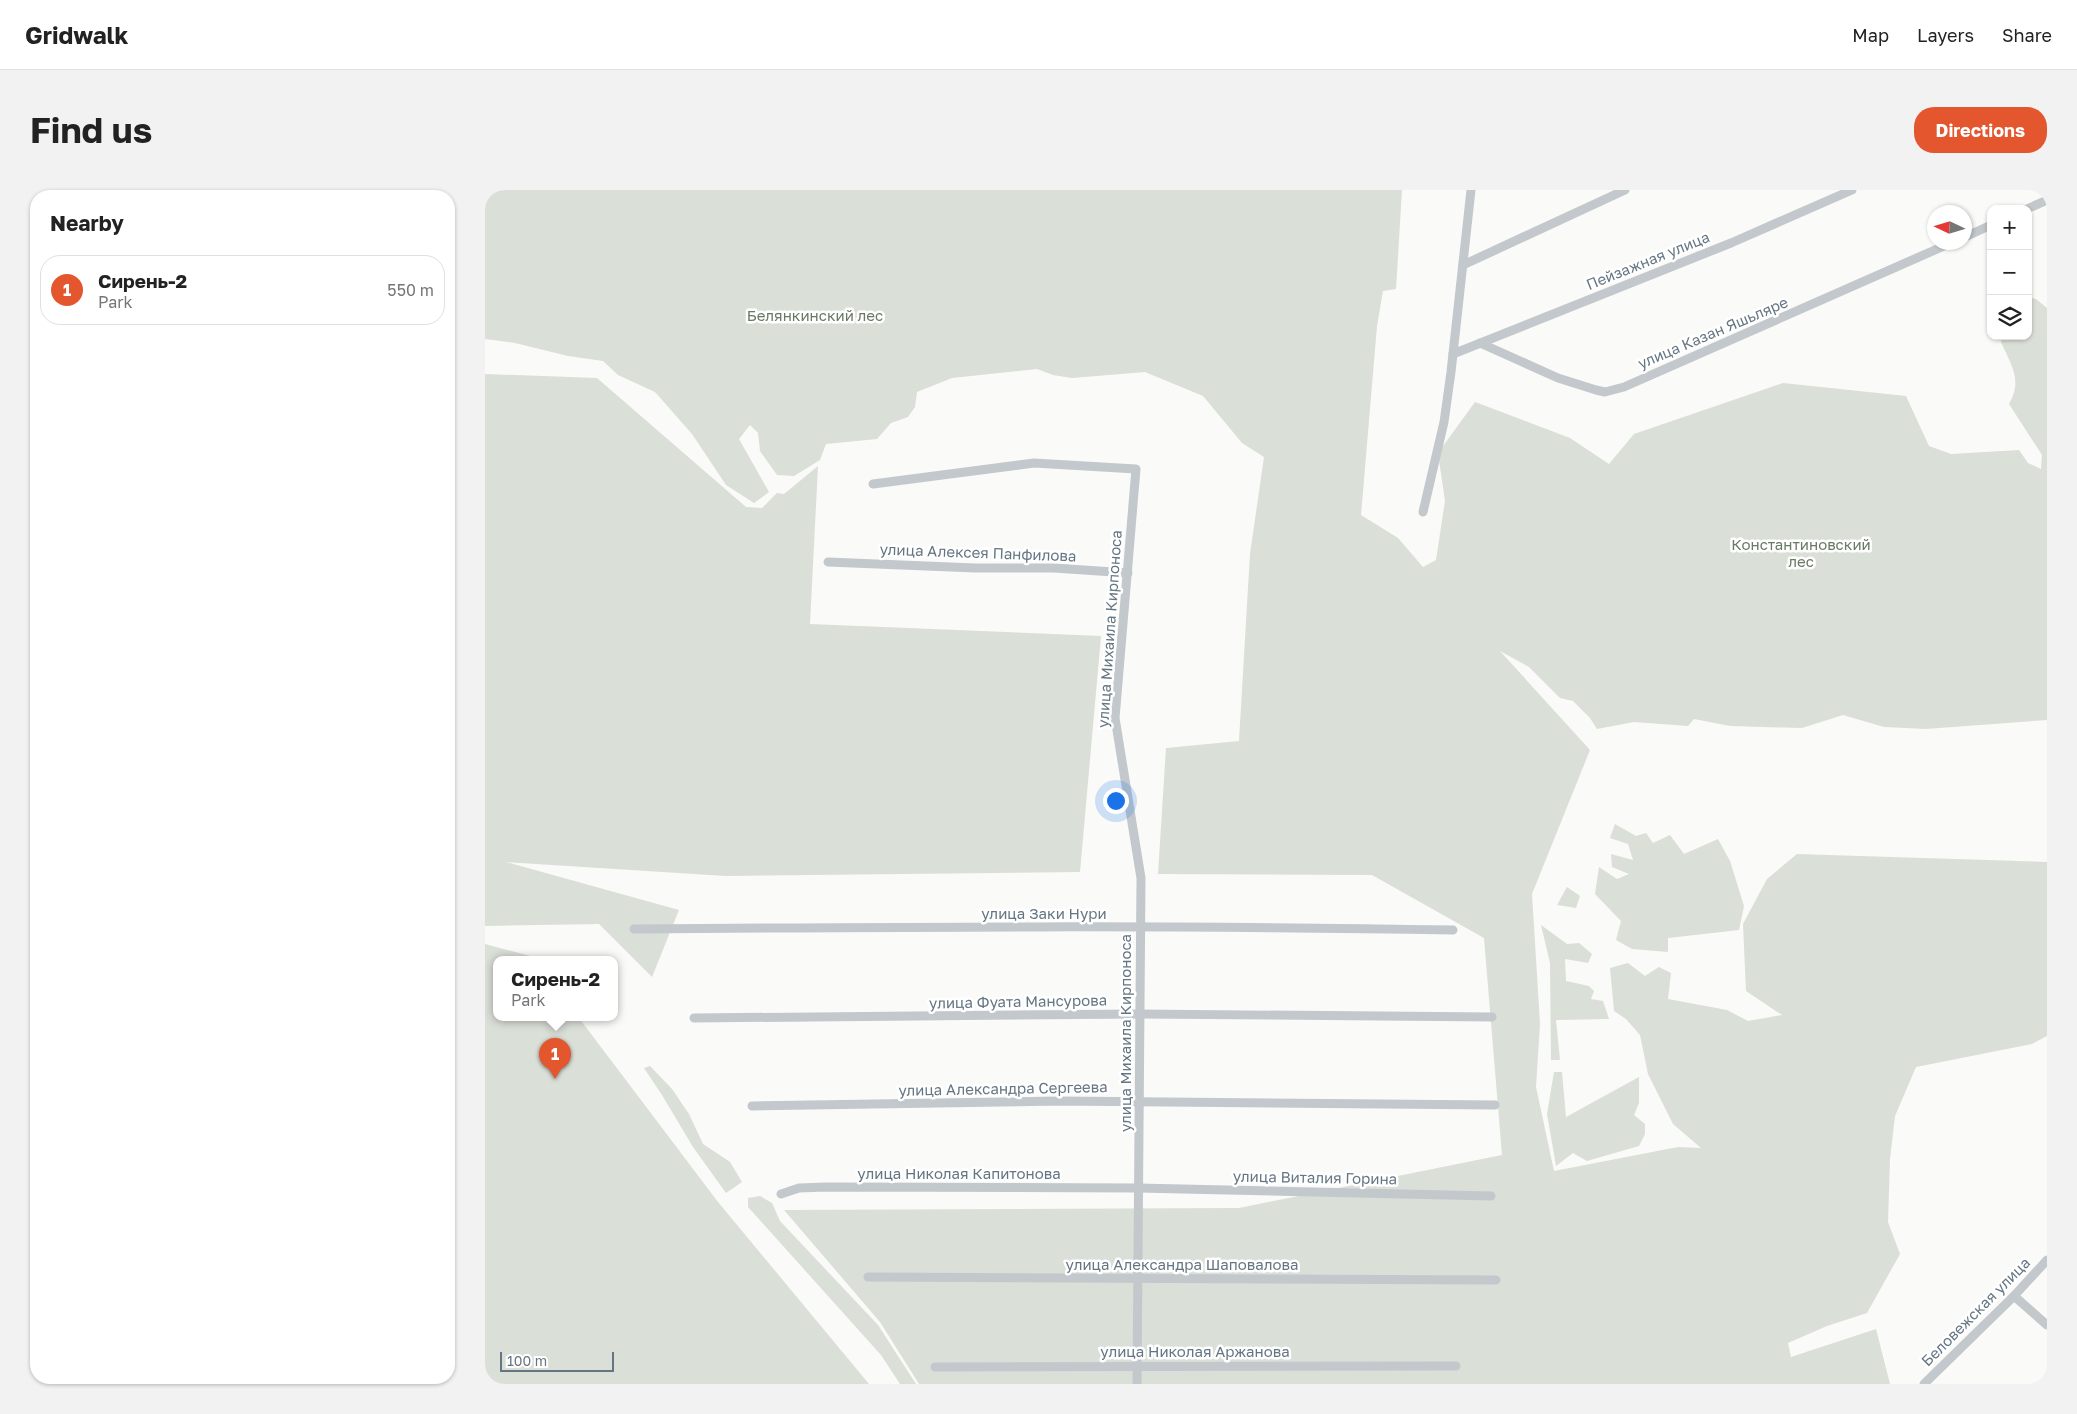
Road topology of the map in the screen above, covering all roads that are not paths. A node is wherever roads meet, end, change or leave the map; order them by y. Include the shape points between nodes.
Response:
1 (1471, 190) edge
2 (1625, 190) edge
3 (1852, 190) edge
4 (2047, 200) edge
5 (2032, 207) edge
6 (1987, 227) edge
7 (1972, 234) edge
8 (1935, 250) edge
9 (1463, 265) junction
10 (1480, 343) junction
11 (1453, 354) junction
12 (873, 484) dead end
13 (1423, 512) dead end
14 (828, 562) dead end
15 (1128, 573) junction
16 (1141, 928) junction
17 (634, 929) dead end
18 (1453, 930) dead end
19 (1141, 1014) junction
20 (1492, 1017) dead end
21 (694, 1018) dead end
22 (1140, 1101) junction
23 (1495, 1105) dead end
24 (751, 1106) dead end
25 (1138, 1188) junction
26 (781, 1194) dead end
27 (1491, 1196) dead end
28 (2047, 1260) edge
29 (868, 1277) dead end
30 (1138, 1278) junction
31 (1496, 1280) dead end
32 (2014, 1296) junction
33 (2047, 1325) edge
34 (1137, 1366) junction
35 (1456, 1366) dead end
36 (935, 1367) dead end
37 (1137, 1384) edge
38 (1924, 1384) edge

1 - 9 street
2 - 9 street
3 - 10 street, Пейзажная улица
4 - 5 street
6 - 7 street
8 - 10 street, улица Казан Яшьляре via 1624,387 1605,392 1558,378
9 - 11 street
10 - 11 street, Пейзажная улица
11 - 13 street via 1444,422
12 - 15 street, улица Михаила Кирпоноса via 1034,463 1136,469
14 - 15 street, улица Алексея Панфилова
15 - 16 street, улица Михаила Кирпоноса via 1115,718 1141,878
16 - 17 street, улица Заки Нури
16 - 18 street, улица Заки Нури
16 - 19 street, улица Михаила Кирпоноса
19 - 20 street, улица Фуата Мансурова
19 - 21 street, улица Фуата Мансурова
19 - 22 street, улица Михаила Кирпоноса
22 - 23 street, улица Александра Сергеева
22 - 24 street, улица Александра Сергеева
22 - 25 street, улица Михаила Кирпоноса
25 - 26 street, улица Николая Капитонова via 826,1187 799,1188
25 - 27 street, улица Виталия Горина
25 - 30 street, улица Михаила Кирпоноса
28 - 32 street, Беловежская улица
29 - 30 street, улица Александра Шаповалова
30 - 31 street, улица Александра Шаповалова
30 - 34 street, улица Михаила Кирпоноса
32 - 33 street
32 - 38 street, Беловежская улица
34 - 35 street, улица Николая Аржанова
34 - 36 street, улица Николая Аржанова
34 - 37 street, улица Михаила Кирпоноса

